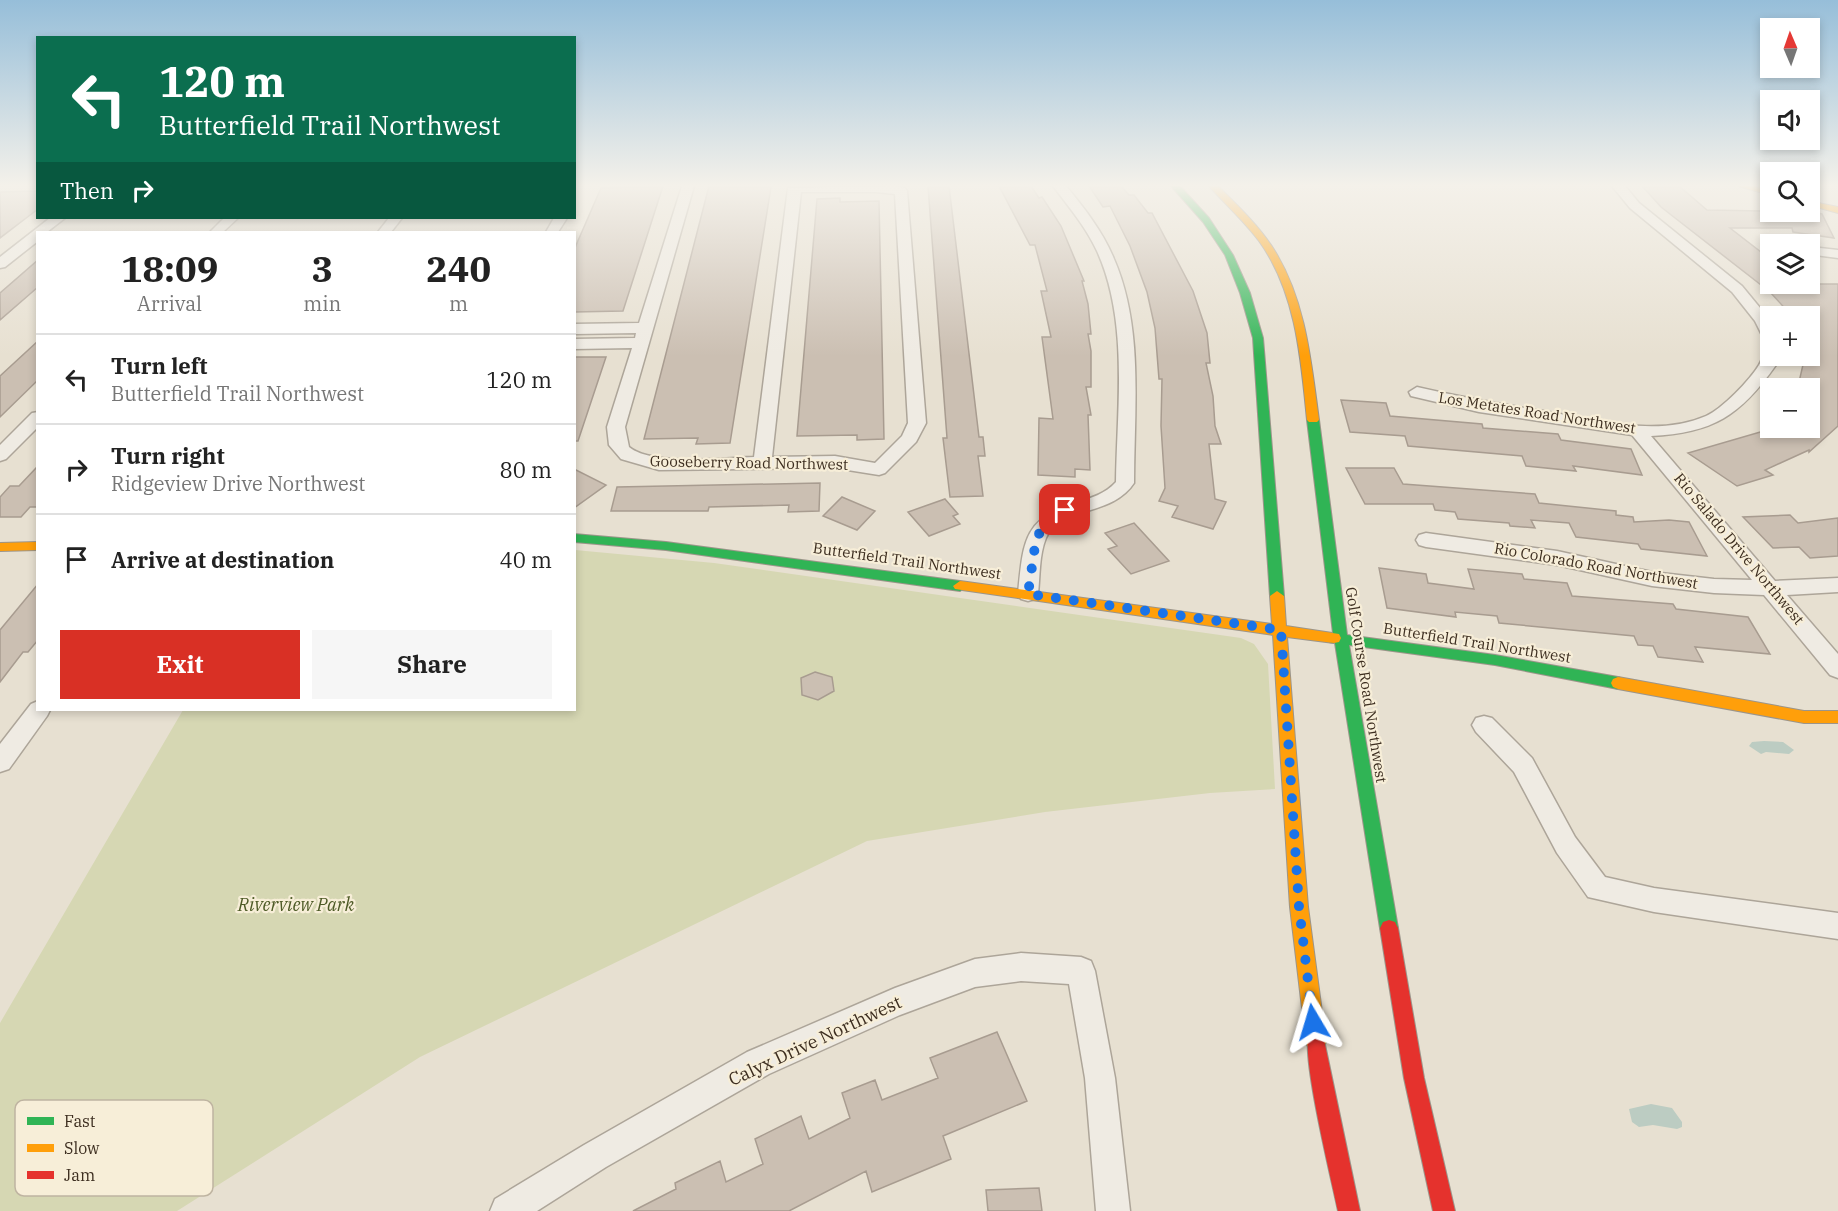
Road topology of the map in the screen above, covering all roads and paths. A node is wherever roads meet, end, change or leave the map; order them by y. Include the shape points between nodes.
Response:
1 (26, 243) edge
2 (671, 243) edge
3 (788, 243) edge
4 (905, 243) edge
5 (1099, 243) edge
6 (1222, 243) edge
7 (1264, 243) edge
8 (1680, 243) edge
9 (1820, 252) dead end
10 (1838, 254) edge
11 (0, 264) edge
12 (1760, 317) edge
13 (576, 329) edge
14 (644, 336) junction
15 (576, 344) edge
16 (1767, 366) edge
17 (1417, 392) dead end
18 (36, 419) edge
19 (1638, 431) junction
20 (0, 455) edge
21 (762, 462) junction
22 (576, 538) edge
23 (1426, 540) dead end
24 (36, 546) edge
25 (0, 547) edge
26 (1838, 585) edge
27 (1772, 588) junction
28 (1028, 594) junction
29 (1281, 630) junction
30 (1341, 639) junction
31 (1838, 669) edge
32 (38, 711) edge
33 (1838, 717) edge
34 (1484, 725) dead end
35 (0, 762) edge
36 (1838, 926) edge
37 (507, 1211) edge
38 (1113, 1211) edge
39 (1349, 1211) edge
40 (1444, 1211) edge

1 - 11 street
2 - 14 street
3 - 21 street
4 - 21 street, Gooseberry Road Northwest via 917,423 910,438 879,469 835,462
5 - 28 street via 1112,271 1125,351 1125,483 1114,496 1065,510 1046,522 1036,539
6 - 29 main road via 1247,293 1258,338
7 - 30 main road, Golf Course Road Northwest via 1289,293 1303,341
8 - 12 street via 1727,280
9 - 10 street
13 - 14 street
14 - 15 street
14 - 21 street, Gooseberry Road Northwest via 615,427 615,441 622,451 634,459 659,464
16 - 19 street, Los Metates Road Northwest via 1714,418 1676,429
17 - 19 street, Los Metates Road Northwest via 1451,402
18 - 20 street
19 - 27 street, Rio Salado Drive Northwest
22 - 28 main road, Butterfield Trail Northwest via 666,546
23 - 27 street, Rio Colorado Road Northwest via 1557,558 1652,579
24 - 25 main road
26 - 27 street, Rio Colorado Road Northwest
27 - 31 street, Rio Salado Drive Northwest
28 - 29 main road, Butterfield Trail Northwest
29 - 30 main road, Butterfield Trail Northwest
29 - 39 main road via 1301,919 1319,1068
30 - 33 main road, Butterfield Trail Northwest via 1495,660 1803,717
30 - 40 main road, Golf Course Road Northwest via 1414,1078
32 - 35 street
34 - 36 street via 1523,765 1566,844 1598,888 1654,900
37 - 38 street, Calyx Drive Northwest via 759,1063 895,1002 975,973 1021,967 1081,971 1100,1078

